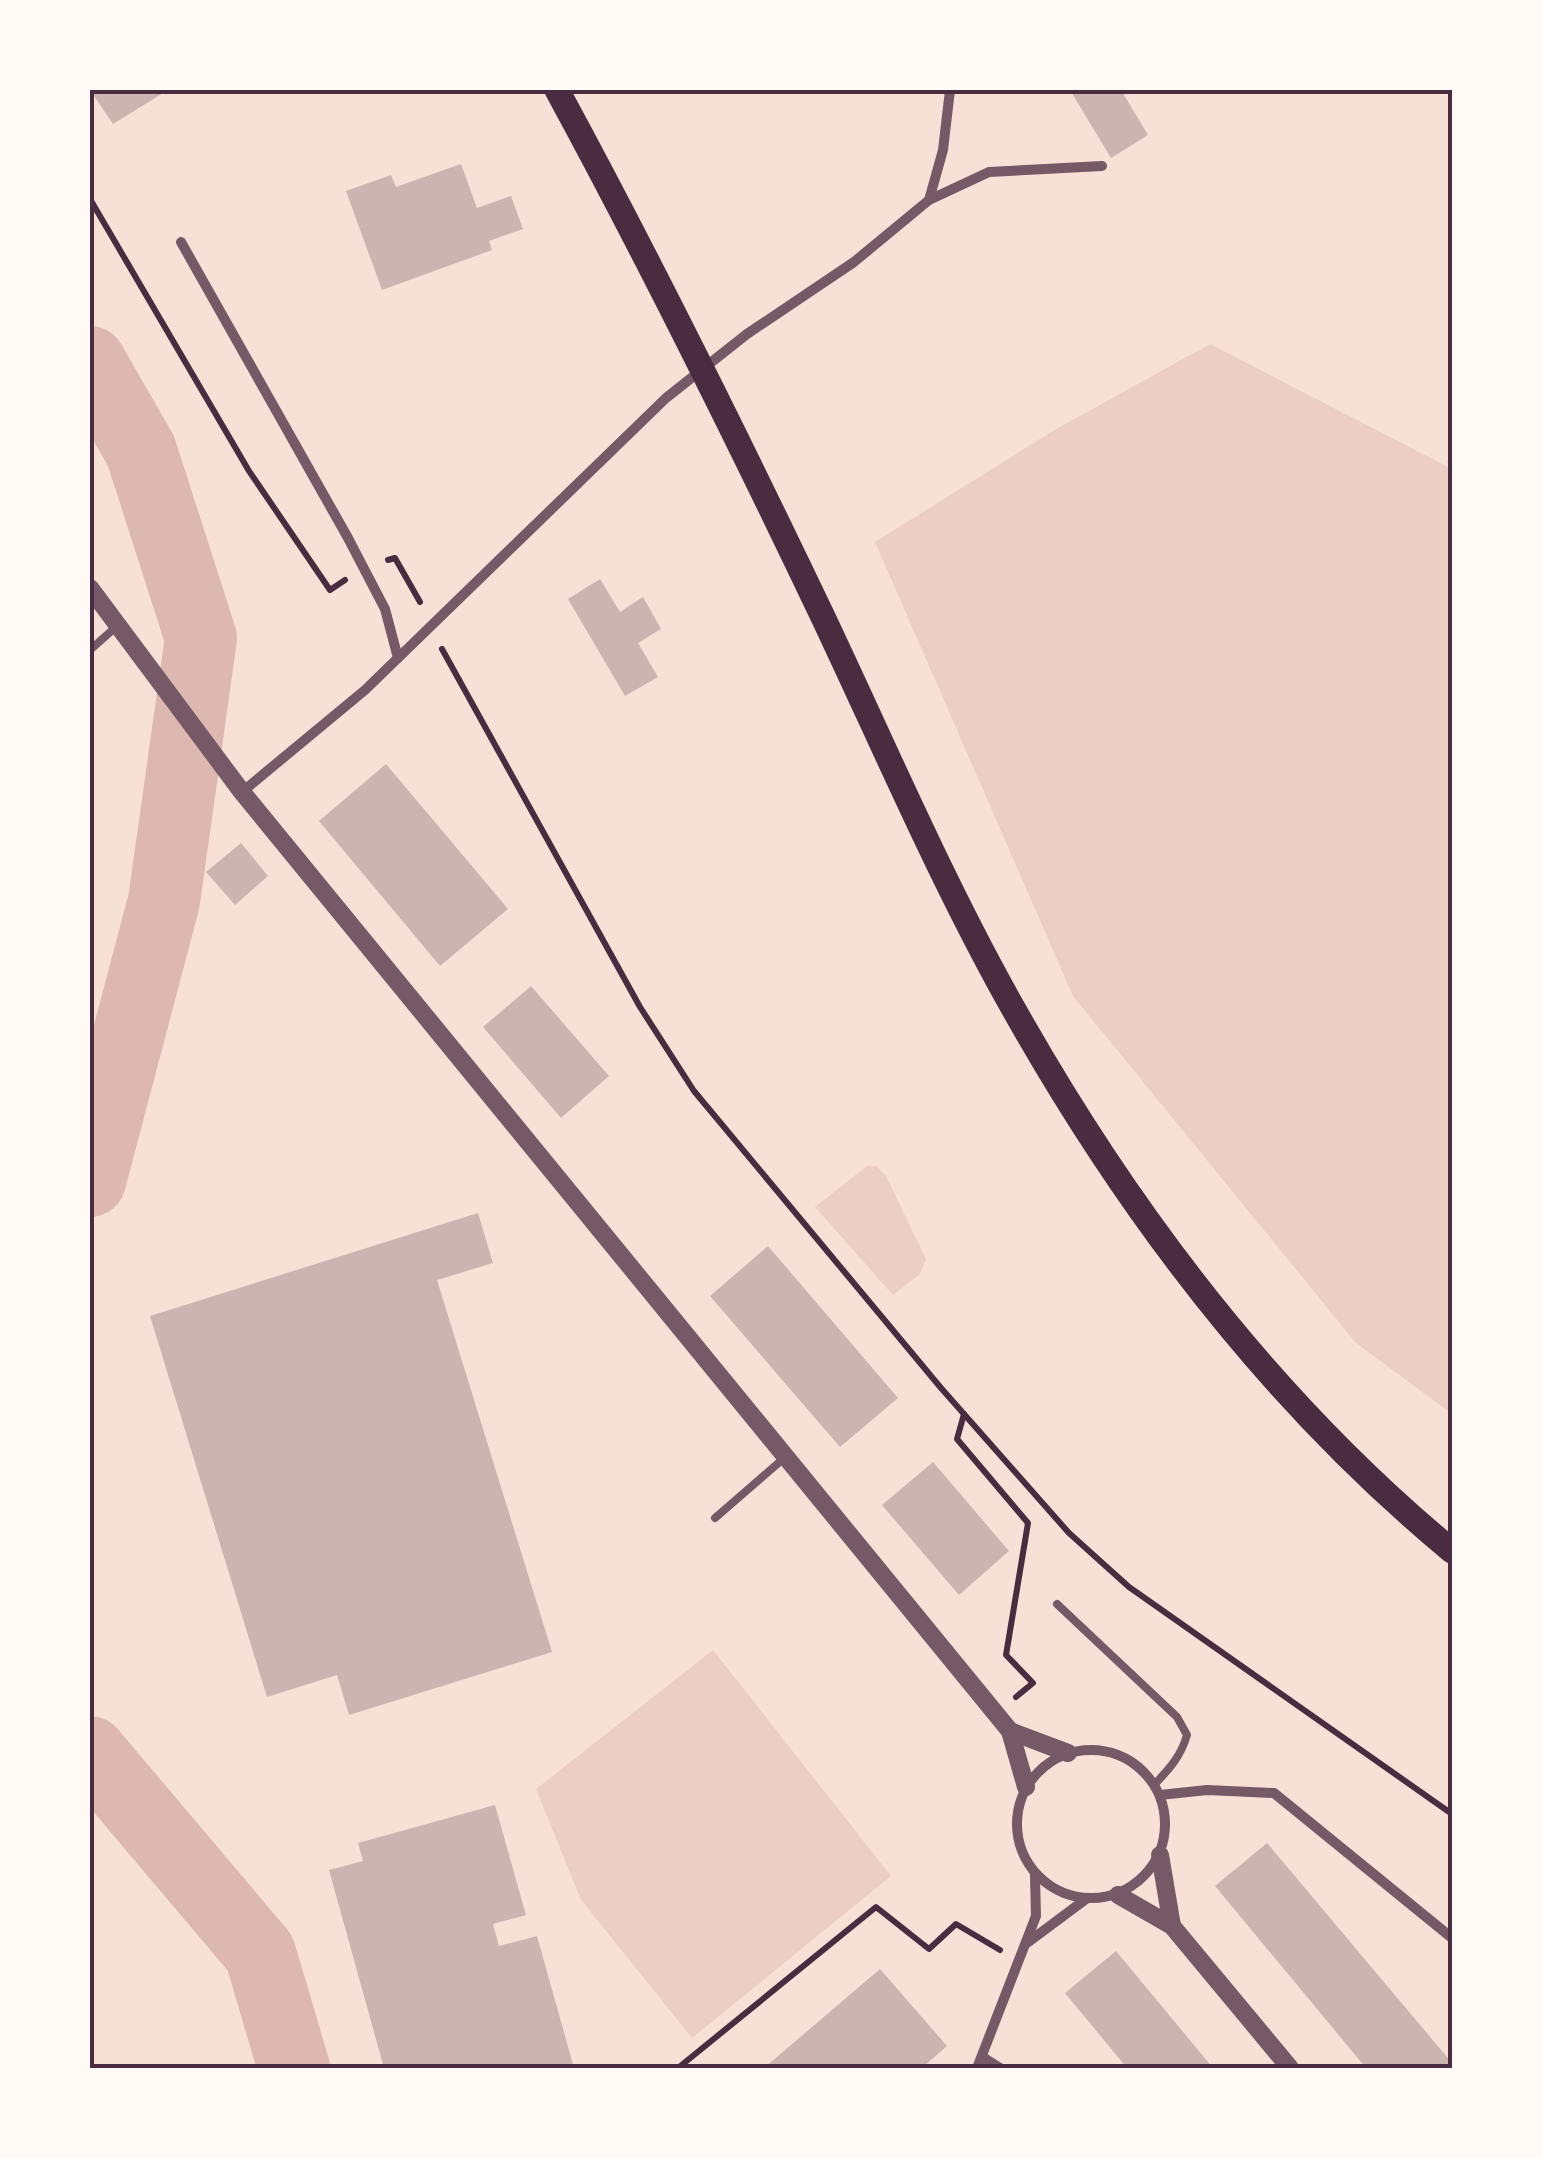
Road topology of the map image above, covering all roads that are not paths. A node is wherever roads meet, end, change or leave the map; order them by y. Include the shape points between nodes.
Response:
1 (557, 90) edge
2 (950, 90) edge
3 (1102, 166) dead end
4 (929, 200) junction
5 (180, 242) dead end
6 (90, 588) edge
7 (117, 626) junction
8 (90, 650) edge
9 (398, 658) junction
10 (242, 792) junction
11 (785, 1457) junction
12 (715, 1518) dead end
13 (1452, 1550) edge
14 (1057, 1604) dead end
15 (1010, 1731) junction
16 (1068, 1754) junction
17 (1026, 1787) junction
18 (1158, 1790) junction
19 (1160, 1854) junction
20 (1034, 1874) junction
21 (1118, 1894) junction
22 (1087, 1898) junction
23 (1172, 1926) junction
24 (1452, 1938) edge
25 (1026, 1944) junction
26 (981, 2063) edge
27 (1000, 2068) edge
28 (1290, 2068) edge

1 - 13 main road via 670,298 1016,1013 1170,1254 1236,1339 1394,1502
2 - 4 street
3 - 4 street via 990,172
4 - 9 street via 666,398
5 - 9 street via 348,538 385,609
6 - 7 street
7 - 8 lane
7 - 10 street
9 - 10 street
10 - 11 street
11 - 12 lane
11 - 15 street
14 - 18 lane via 1159,1695 1182,1726 1187,1736 1178,1760
15 - 16 street
15 - 17 street
16 - 17 street via 1042,1768
16 - 18 street via 1108,1751 1130,1760
17 - 20 street via 1016,1836
18 - 19 street via 1166,1819
18 - 24 street via 1274,1794
19 - 21 street
19 - 23 street
20 - 22 street via 1052,1889
20 - 25 street via 1038,1896
21 - 22 street
21 - 23 street
22 - 25 street
23 - 28 street
25 - 26 street
26 - 27 street

